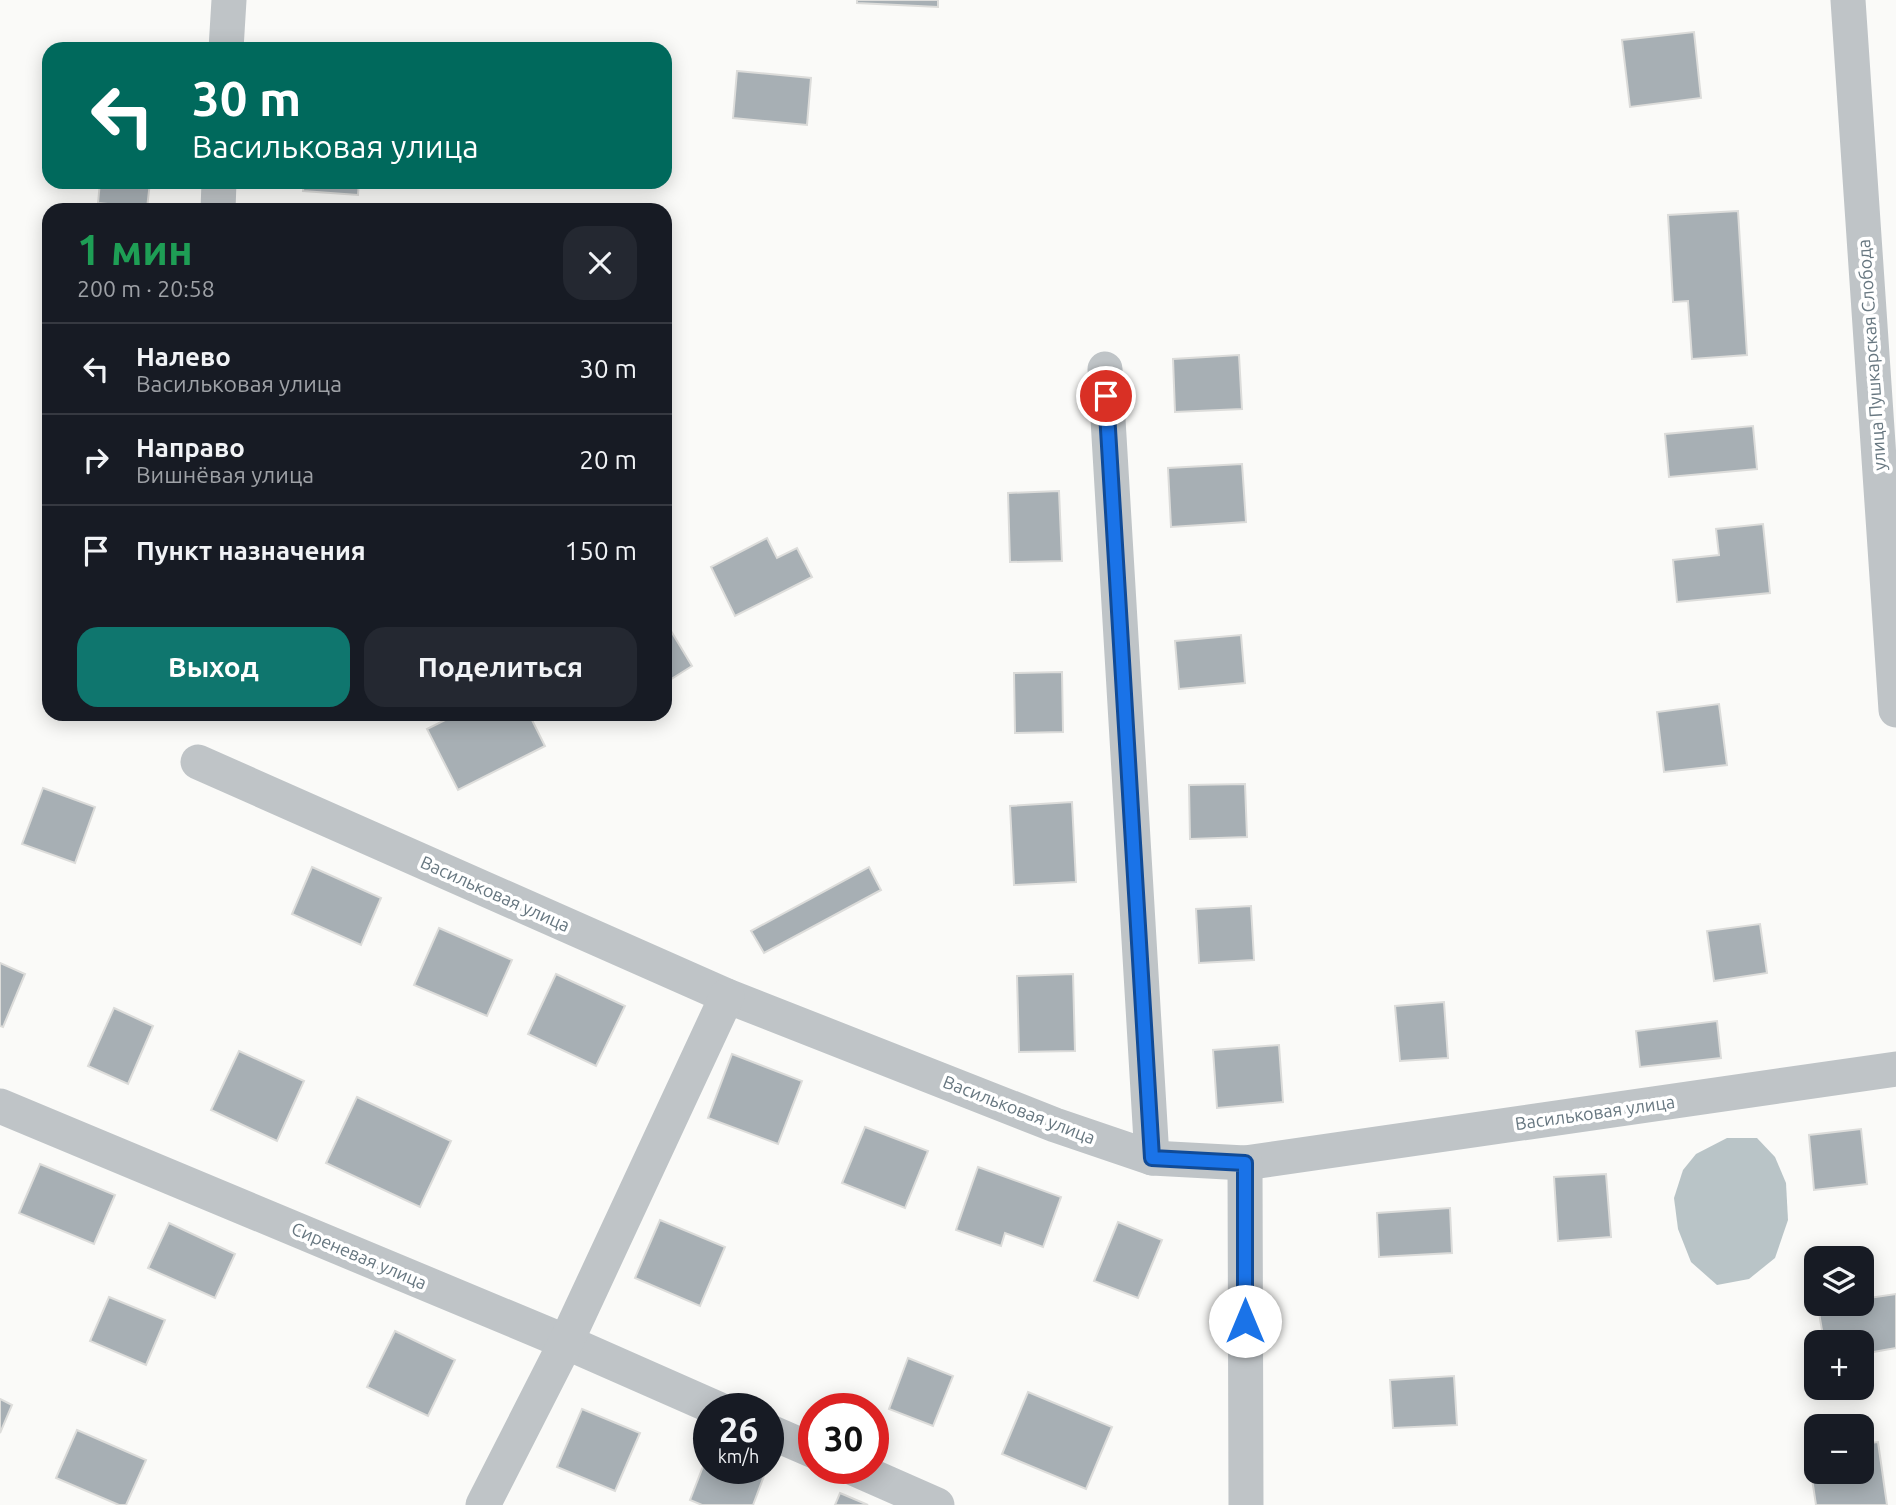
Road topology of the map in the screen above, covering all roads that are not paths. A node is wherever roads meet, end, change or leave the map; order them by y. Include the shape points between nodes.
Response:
1 (229, 0) edge
2 (1848, 0) edge
3 (226, 42) edge
4 (1883, 312) edge
5 (1105, 369) dead end
6 (1896, 709) edge
7 (198, 762) dead end
8 (727, 996) junction
9 (1896, 1069) edge
10 (0, 1106) edge
11 (1152, 1158) junction
12 (1245, 1163) junction
13 (566, 1342) junction
14 (693, 1398) edge
15 (889, 1484) edge
16 (483, 1505) edge
17 (937, 1505) edge
18 (1245, 1505) edge

1 - 3 street
2 - 4 street, улица Пушкарская Слобода
4 - 6 street, улица Пушкарская Слобода via 1884,550
5 - 11 street
7 - 8 street, Васильковая улица
8 - 11 street, Васильковая улица via 1055,1125
8 - 13 street
9 - 12 street, Васильковая улица
10 - 13 street, Сиреневая улица
11 - 12 street, Васильковая улица
12 - 18 street
13 - 14 street, Сиреневая улица
13 - 16 street
15 - 17 street

